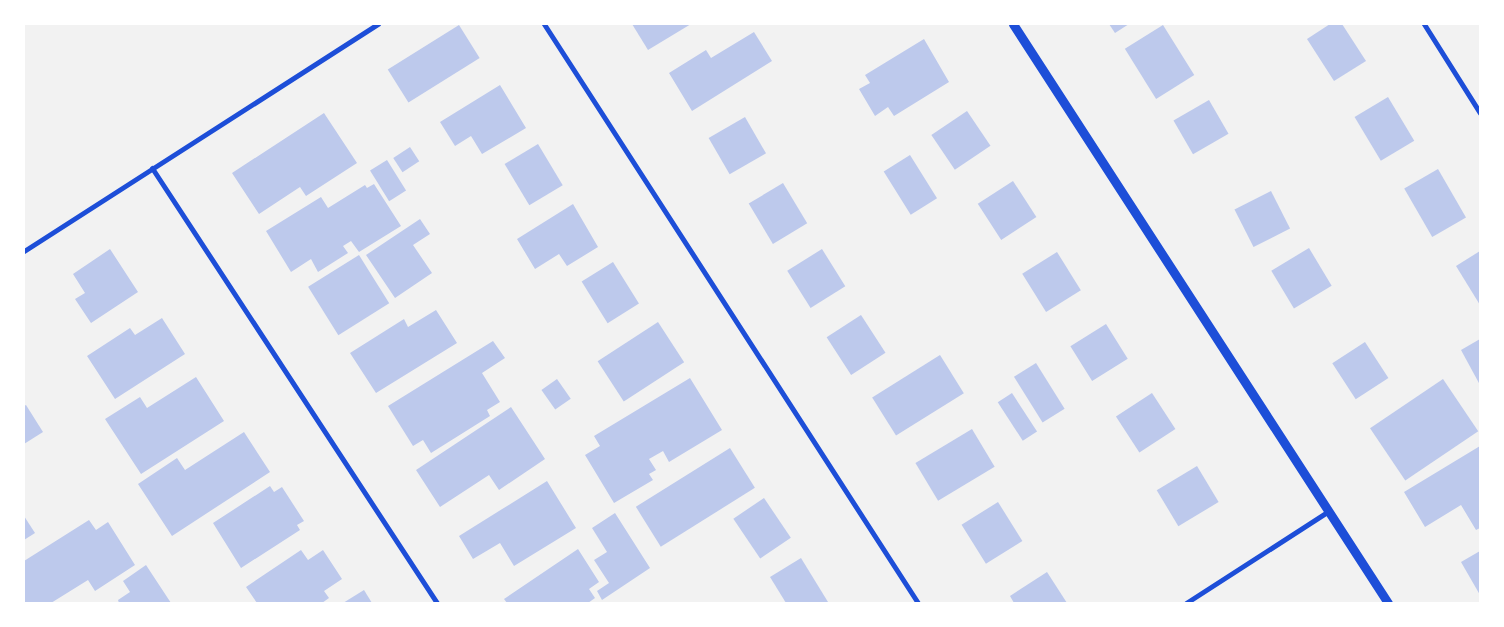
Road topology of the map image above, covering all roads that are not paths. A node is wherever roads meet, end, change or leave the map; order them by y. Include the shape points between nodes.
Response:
1 (378, 24) edge
2 (544, 24) edge
3 (1012, 24) edge
4 (1424, 24) edge
5 (1480, 113) edge
6 (152, 168) junction
7 (24, 251) edge
8 (1328, 511) junction
9 (437, 603) edge
10 (918, 603) edge
11 (1186, 603) edge
12 (1388, 603) edge

1 - 6 street
2 - 10 street
3 - 8 street
4 - 5 street
6 - 7 street
6 - 9 street
8 - 11 street
8 - 12 street

